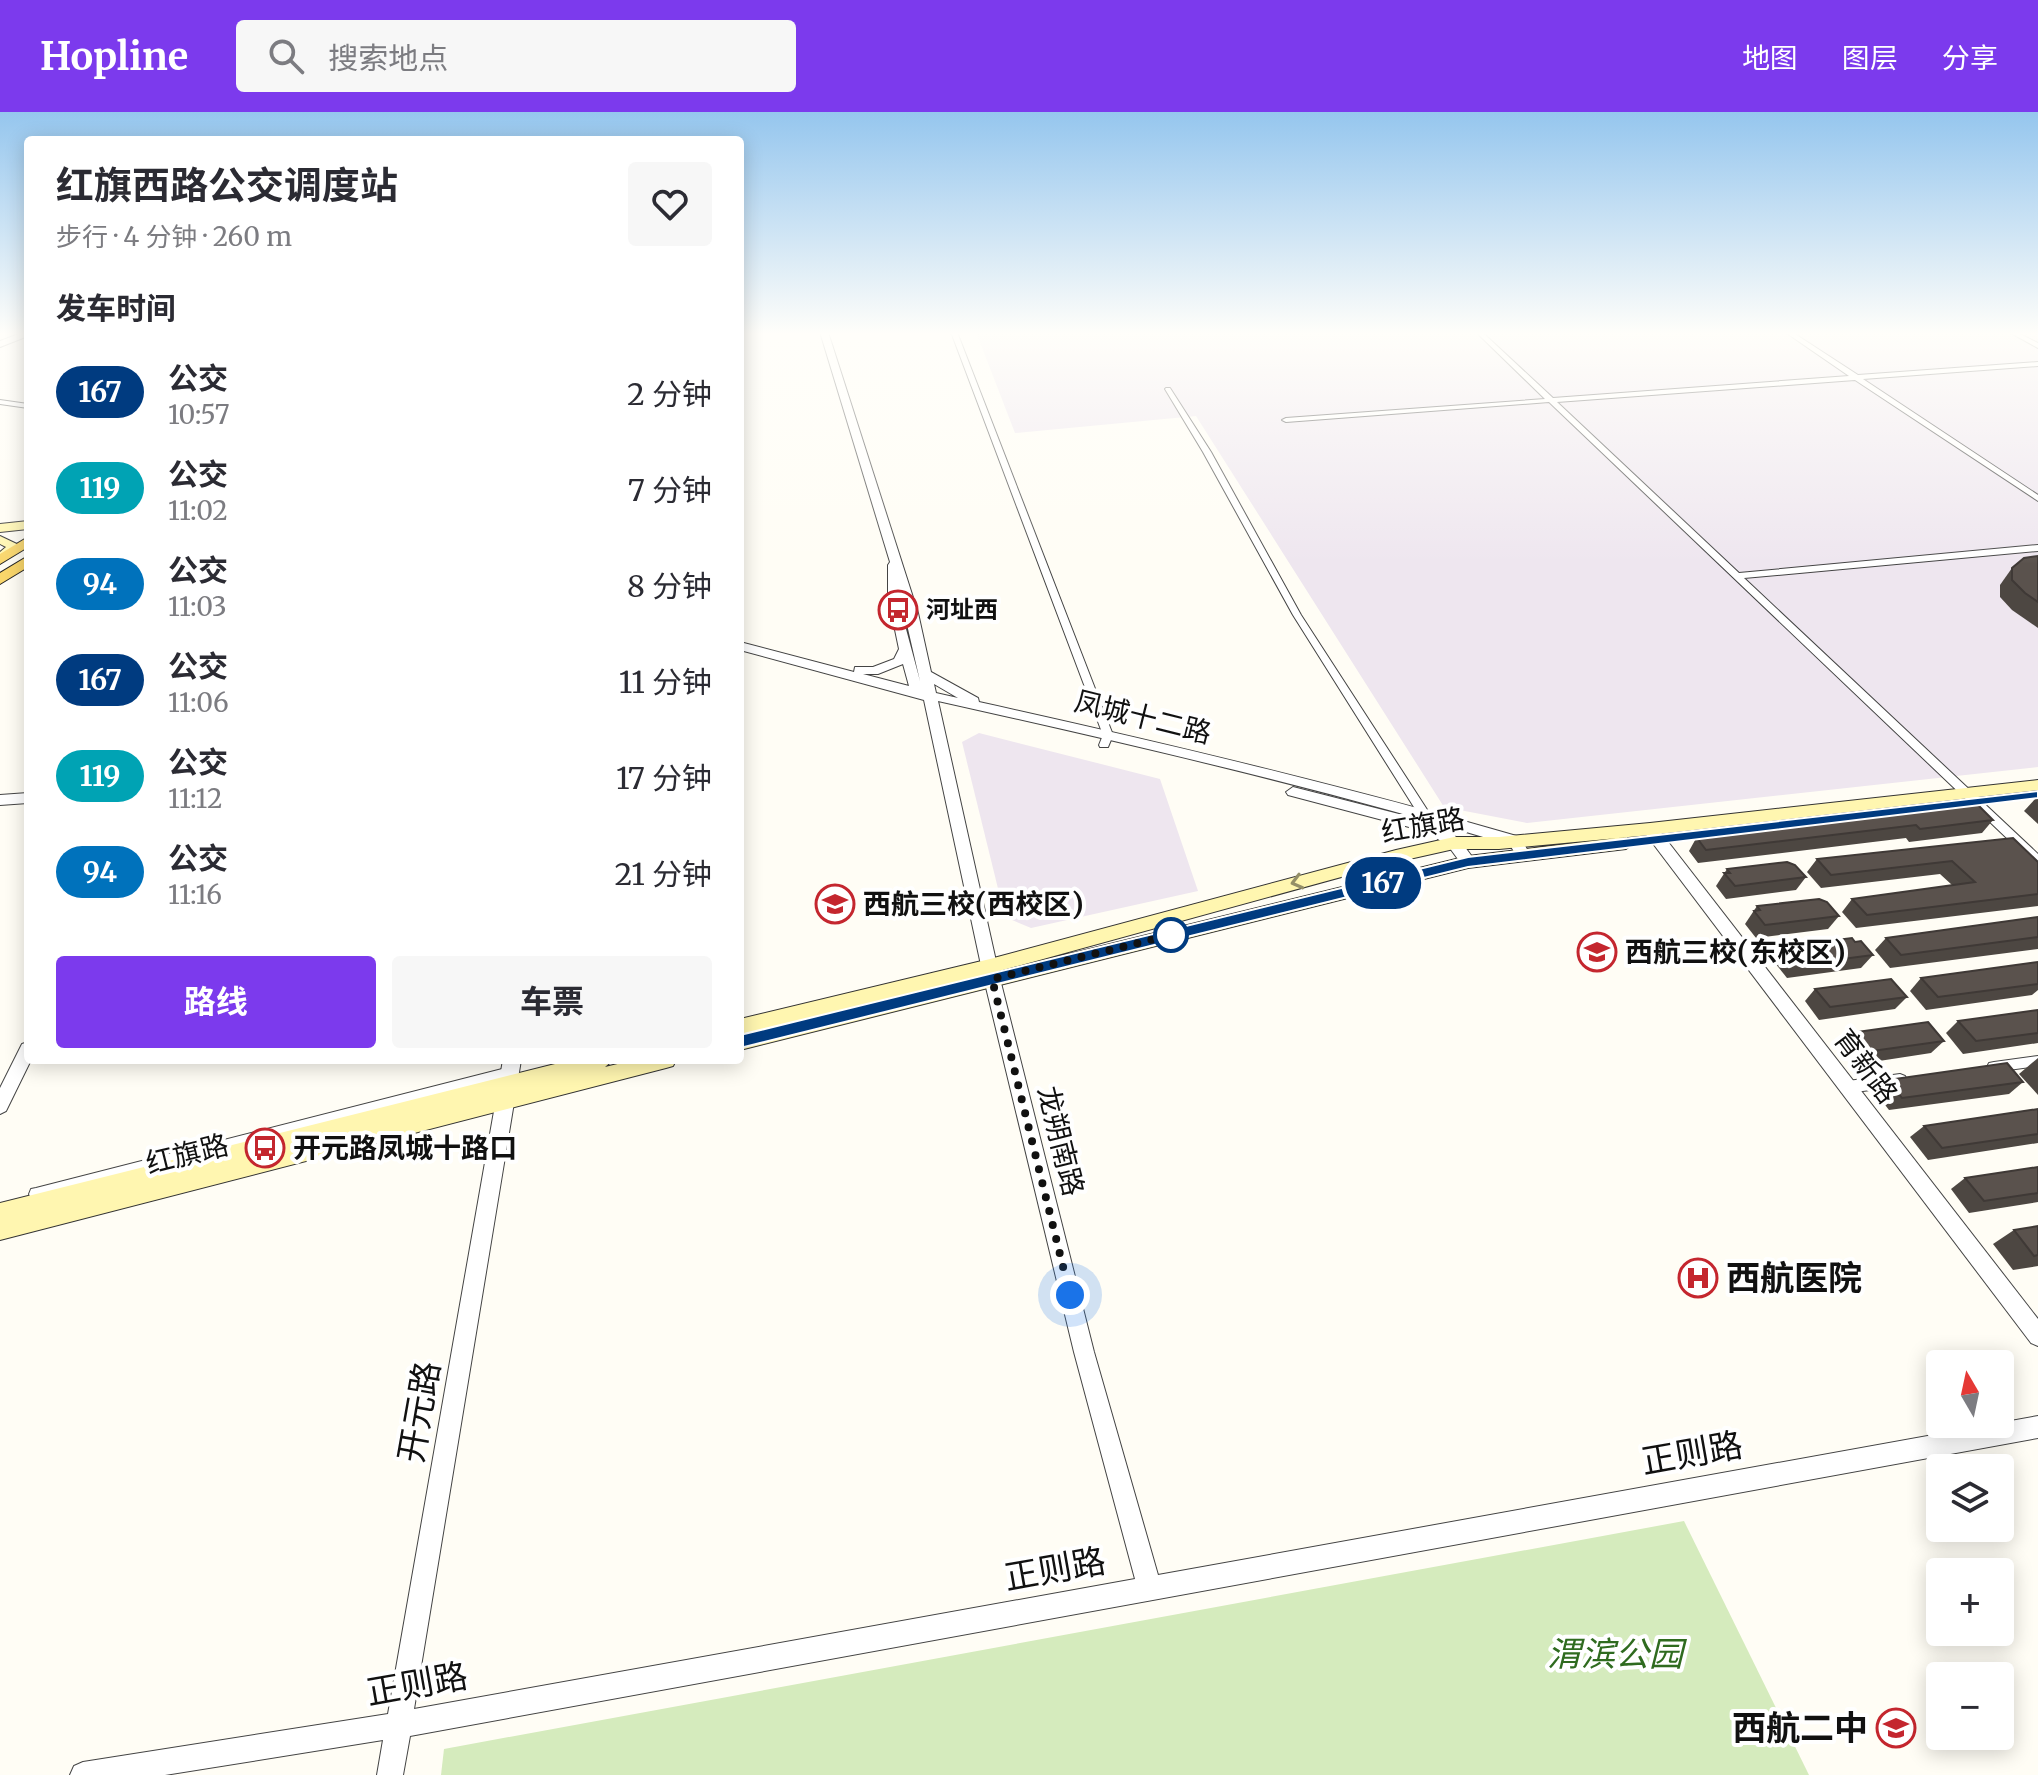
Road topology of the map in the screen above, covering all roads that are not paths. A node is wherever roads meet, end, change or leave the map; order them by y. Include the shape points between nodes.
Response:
1 (848, 410) edge
2 (983, 410) edge
3 (1181, 410) edge
4 (1424, 410) edge
5 (1562, 410) edge
6 (1904, 410) edge
7 (1286, 420) dead end
8 (2038, 499) edge
9 (24, 524) edge
10 (0, 528) edge
11 (0, 540) edge
12 (24, 544) edge
13 (2038, 548) edge
14 (0, 559) edge
15 (895, 560) junction
16 (24, 563) edge
17 (1739, 576) junction
18 (0, 580) edge
19 (906, 646) junction
20 (744, 647) edge
21 (744, 656) edge
22 (837, 670) junction
23 (926, 674) junction
24 (927, 697) junction
25 (982, 706) junction
26 (1106, 740) junction
27 (2038, 785) edge
28 (2038, 795) edge
29 (24, 798) edge
30 (1970, 798) junction
31 (0, 800) edge
32 (1424, 814) junction
33 (1433, 828) junction
34 (1654, 834) junction
35 (1454, 843) junction
36 (1520, 848) junction
37 (2038, 861) edge
38 (1468, 862) junction
39 (991, 972) junction
40 (744, 1026) edge
41 (744, 1041) edge
42 (24, 1057) edge
43 (2038, 1061) edge
44 (583, 1064) edge
45 (633, 1064) edge
46 (1979, 1069) edge
47 (1921, 1077) edge
48 (509, 1079) edge
49 (1848, 1087) junction
50 (0, 1106) edge
51 (0, 1203) edge
52 (0, 1213) edge
53 (0, 1230) edge
54 (2038, 1336) edge
55 (2038, 1427) edge
56 (1150, 1589) junction
57 (398, 1725) junction
58 (83, 1775) edge
59 (390, 1775) edge

1 - 15 street, 龙朔南路
2 - 26 street
3 - 32 street via 1297,615
4 - 7 street
5 - 17 street
6 - 8 street
9 - 10 main road
11 - 14 main road via 15,546
12 - 14 main road
13 - 17 street
15 - 19 street, 龙朔南路 via 892,581
15 - 23 street, 龙朔南路
16 - 18 main road
17 - 30 street
19 - 22 street via 899,661 886,667
19 - 24 street, 龙朔南路
20 - 22 street, 凤城十二路
21 - 24 street, 凤城十二路
22 - 24 street, 凤城十二路
23 - 24 street, 龙朔南路
23 - 25 street
24 - 25 street, 凤城十二路
24 - 26 street, 凤城十二路
24 - 39 street, 龙朔南路
25 - 26 street, 凤城十二路
26 - 32 street, 凤城十二路
26 - 33 street, 凤城十二路
27 - 30 main road, 红旗路
28 - 30 main road, 红旗路
29 - 31 street
30 - 34 main road, 红旗路
30 - 37 street
32 - 33 street
32 - 36 street, 凤城十二路
33 - 35 street, 凤城十二路
34 - 36 main road, 红旗路
34 - 49 street, 育新路
35 - 36 main road, 红旗路
35 - 38 street, 凤城十二路
35 -> 39 main road, 红旗路
36 - 38 main road, 红旗路
38 - 39 main road, 红旗路
39 - 40 main road, 红旗路
39 - 41 main road, 红旗路
39 - 56 street, 龙朔南路 via 1084,1352
42 - 50 street
43 - 46 street
44 - 48 main road, 红旗路
45 - 48 main road, 红旗路
47 - 49 street
48 - 51 street
48 - 52 main road, 红旗路 via 298,1139
48 - 53 main road, 红旗路
48 - 57 street, 开元路
49 - 54 street, 育新路
55 - 56 street, 正则路
56 - 57 street, 正则路
57 - 58 street, 正则路
57 - 59 street, 开元路

